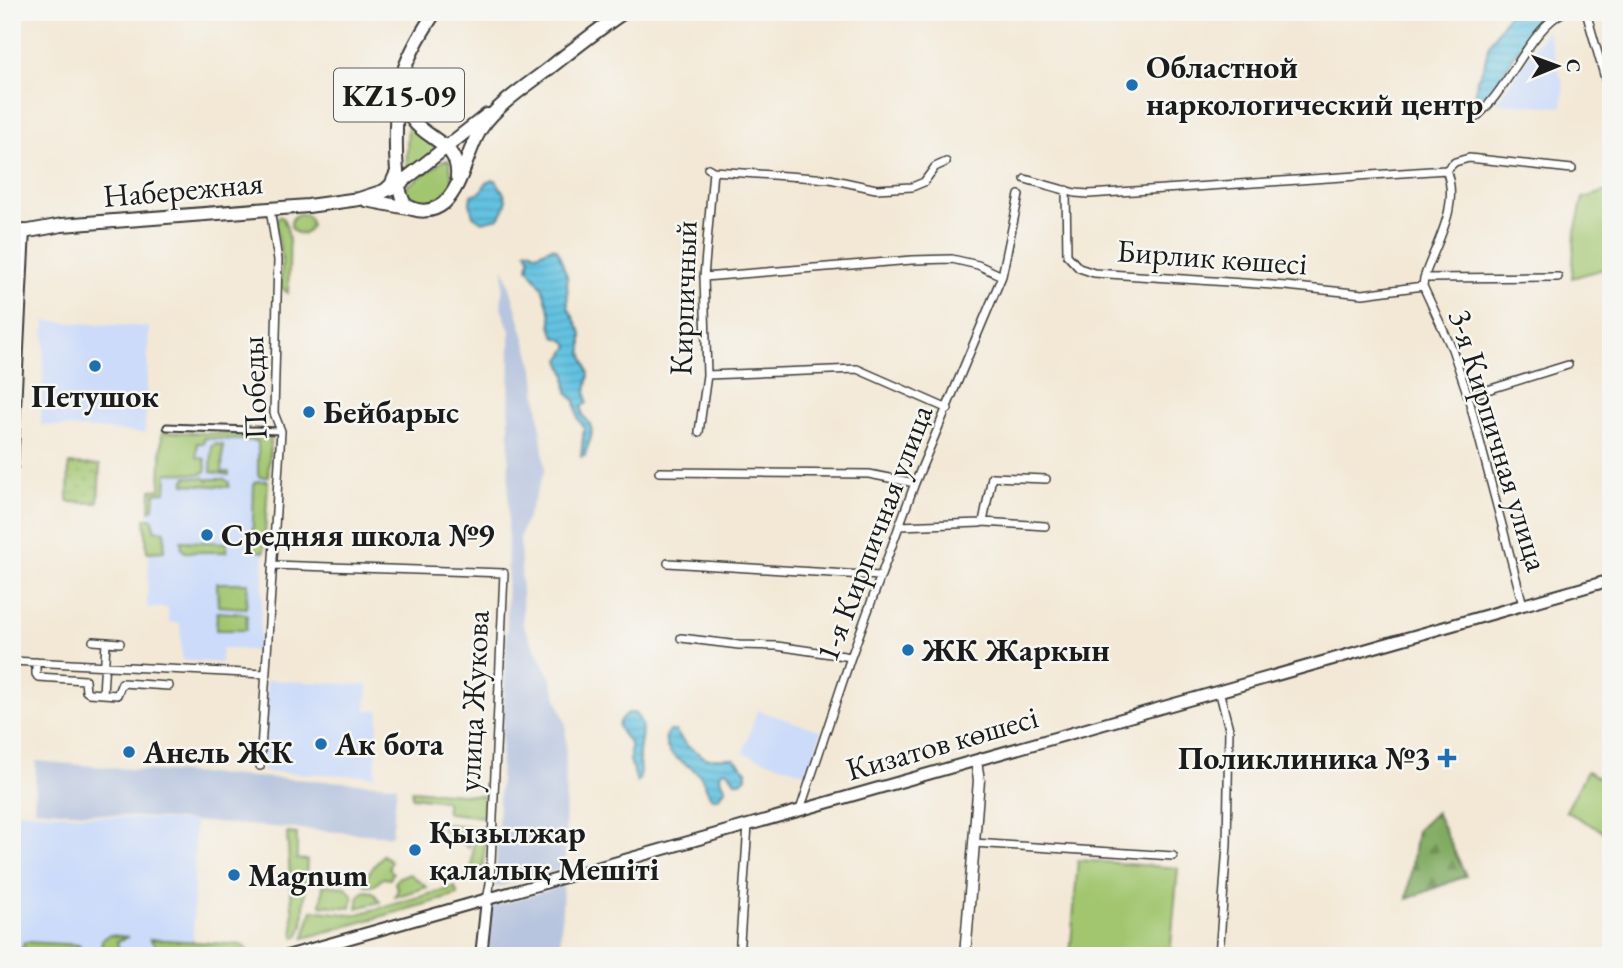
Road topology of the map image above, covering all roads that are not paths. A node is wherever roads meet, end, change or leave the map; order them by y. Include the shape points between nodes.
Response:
1 (435, 12) edge
2 (441, 12) edge
3 (624, 12) edge
4 (1564, 12) edge
5 (1586, 12) edge
6 (527, 85) junction
7 (1611, 99) edge
8 (1475, 118) dead end
9 (446, 146) junction
10 (429, 160) junction
11 (946, 162) dead end
12 (397, 163) junction
13 (457, 164) junction
14 (1572, 169) dead end
15 (1446, 170) junction
16 (1025, 179) dead end
17 (398, 185) junction
18 (1066, 190) junction
19 (454, 191) junction
20 (382, 193) junction
21 (1019, 195) dead end
22 (359, 199) junction
23 (270, 209) junction
24 (413, 209) junction
25 (18, 232) edge
26 (1002, 276) junction
27 (705, 277) junction
28 (1558, 277) dead end
29 (1423, 282) junction
30 (1568, 365) dead end
31 (707, 375) junction
32 (1468, 396) junction
33 (948, 409) junction
34 (167, 427) dead end
35 (281, 431) junction
36 (699, 432) dead end
37 (12, 467) edge
38 (659, 471) dead end
39 (1046, 479) dead end
40 (915, 483) junction
41 (983, 522) junction
42 (899, 526) junction
43 (1045, 526) dead end
44 (668, 563) dead end
45 (272, 565) junction
46 (880, 576) junction
47 (1611, 580) edge
48 (1523, 605) junction
49 (681, 638) dead end
50 (93, 641) dead end
51 (106, 642) junction
52 (120, 643) dead end
53 (851, 657) junction
54 (12, 661) edge
55 (36, 662) junction
56 (105, 666) junction
57 (265, 674) junction
58 (169, 685) dead end
59 (1219, 690) junction
60 (103, 694) junction
61 (976, 761) junction
62 (260, 766) dead end
63 (800, 810) junction
64 (748, 825) junction
65 (974, 843) junction
66 (1173, 856) dead end
67 (487, 900) junction
68 (287, 956) edge
69 (481, 956) edge
70 (739, 956) edge
71 (965, 956) edge
72 (1219, 956) edge

1 - 12 main road, KZ15-09 via 410,55 401,82
2 - 9 main road, KZ15-09 via 413,65 405,98 415,124
3 - 6 main road, KZ15-09
4 - 8 street via 1543,29 1489,107
5 - 7 street
6 - 9 main road, KZ15-09
6 - 19 main road, KZ15-09 via 484,124
9 - 10 main road, KZ15-09
9 - 13 main road
10 - 13 main road via 446,156
10 - 17 main road, KZ15-09
11 - 27 street, Кирпичный via 912,187 876,189 830,179 711,169
12 - 17 main road, KZ15-09
12 - 20 main road via 394,181
13 - 19 main road
14 - 15 street via 1469,158
15 - 18 street via 1089,194
15 - 29 street, 3-я Кирпичная улица via 1450,204
16 - 18 street
17 - 20 main road, Набережная
17 - 24 main road, KZ15-09 via 403,202
18 - 29 street, Бирлик көшесі via 1066,250 1079,268 1094,273 1363,294
19 - 24 main road via 439,207
20 - 22 main road, Набережная
21 - 26 street, 1-я Кирпичная улица
22 - 23 main road, Набережная
22 - 24 main road, Набережная
23 - 25 main road, Набережная
23 - 35 street, Победы via 278,260 274,413
25 - 37 main road
26 - 27 street via 952,259
26 - 33 street, 1-я Кирпичная улица
27 - 31 street, Кирпичный
28 - 29 street, Бирлик көшесі
29 - 32 street, 3-я Кирпичная улица
30 - 32 street
31 - 33 street via 857,369
31 - 36 street, Кирпичный
32 - 48 street, 3-я Кирпичная улица
33 - 40 street, 1-я Кирпичная улица
34 - 35 street
35 - 45 street, Победы
38 - 40 street via 869,474
39 - 41 street via 992,477
40 - 42 street, 1-я Кирпичная улица
41 - 42 street
41 - 43 street
42 - 46 street, 1-я Кирпичная улица
44 - 46 street
45 - 57 street, Победы
45 - 67 street, улица Жукова via 504,573 498,761
46 - 53 street, 1-я Кирпичная улица
47 - 48 main road, Кизатов көшесі
48 - 59 main road, Кизатов көшесі
49 - 53 street
50 - 51 street
51 - 52 street
51 - 56 street
53 - 63 street, 1-я Кирпичная улица
54 - 55 street
55 - 56 street
55 - 60 street via 38,677 85,680 87,692
56 - 57 street
56 - 60 street
57 - 62 street, Победы
58 - 60 street via 122,683 118,694
59 - 61 main road, Кизатов көшесі
59 - 72 street via 1229,729
61 - 63 main road, Кизатов көшесі
61 - 65 street
63 - 64 main road, Кизатов көшесі
64 - 67 main road, Кизатов көшесі
64 - 70 street
65 - 66 street
65 - 71 street
67 - 68 main road, Кизатов көшесі
67 - 69 main road, улица Жукова

